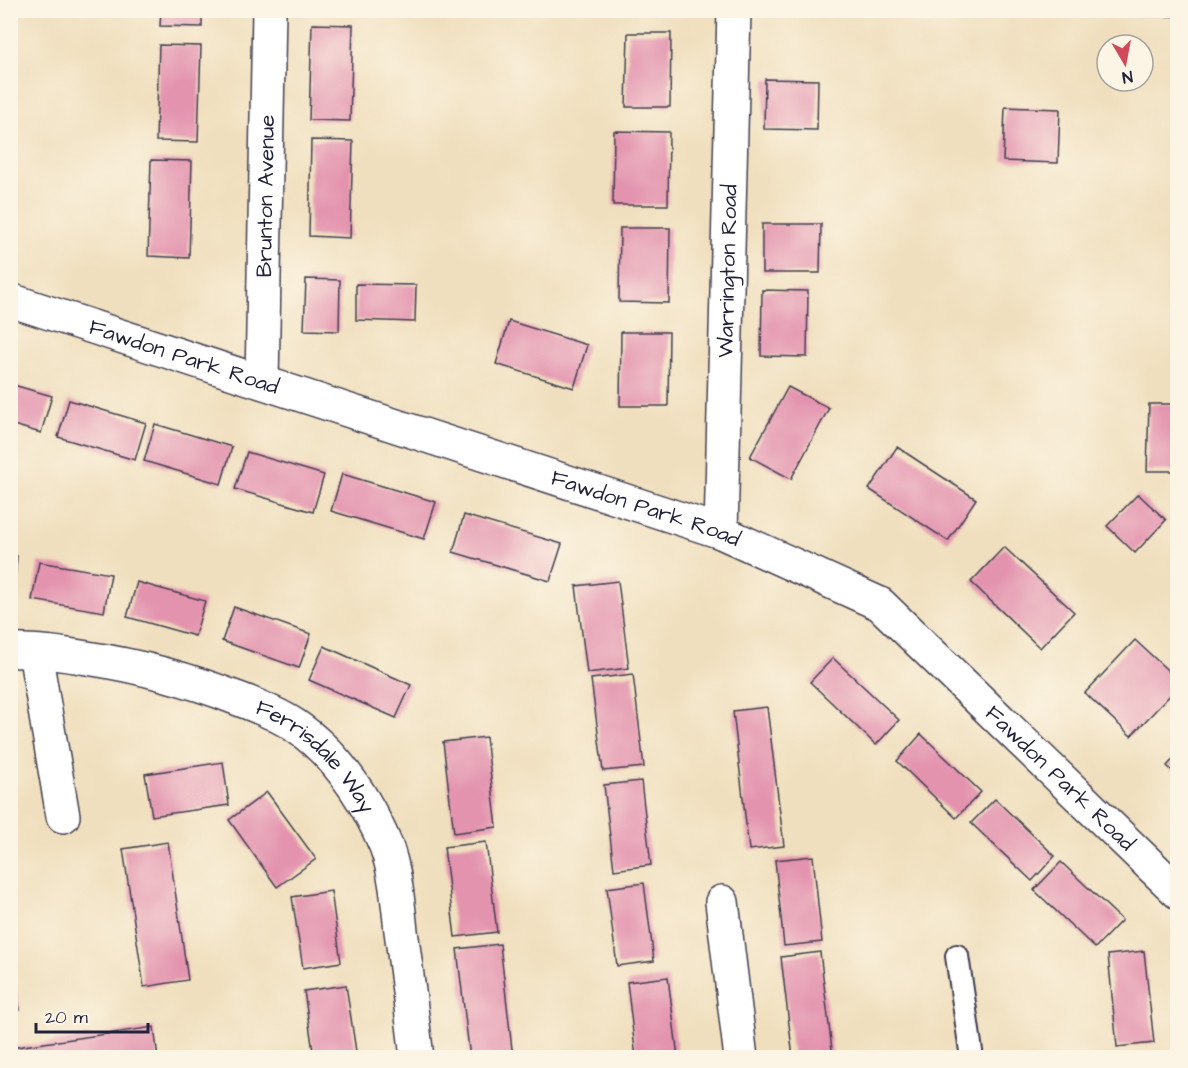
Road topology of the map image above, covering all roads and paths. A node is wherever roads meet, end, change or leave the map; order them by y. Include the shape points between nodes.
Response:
1 (269, 10) edge
2 (734, 10) edge
3 (10, 300) edge
4 (262, 382) junction
5 (721, 532) junction
6 (23, 651) edge
7 (63, 816) dead end
8 (1178, 892) edge
9 (722, 902) dead end
10 (957, 956) dead end
11 (417, 1058) edge
12 (741, 1058) edge
13 (972, 1058) edge

1 - 4 street, Brunton Avenue
2 - 5 street, Warrington Road
3 - 4 street, Fawdon Park Road
4 - 5 street, Fawdon Park Road
5 - 8 street, Fawdon Park Road via 880,604
6 - 7 street
6 - 11 street, Ferrisdale Way via 122,664 211,688 256,705 293,725 327,753 349,778 387,849
9 - 12 street
10 - 13 lane

